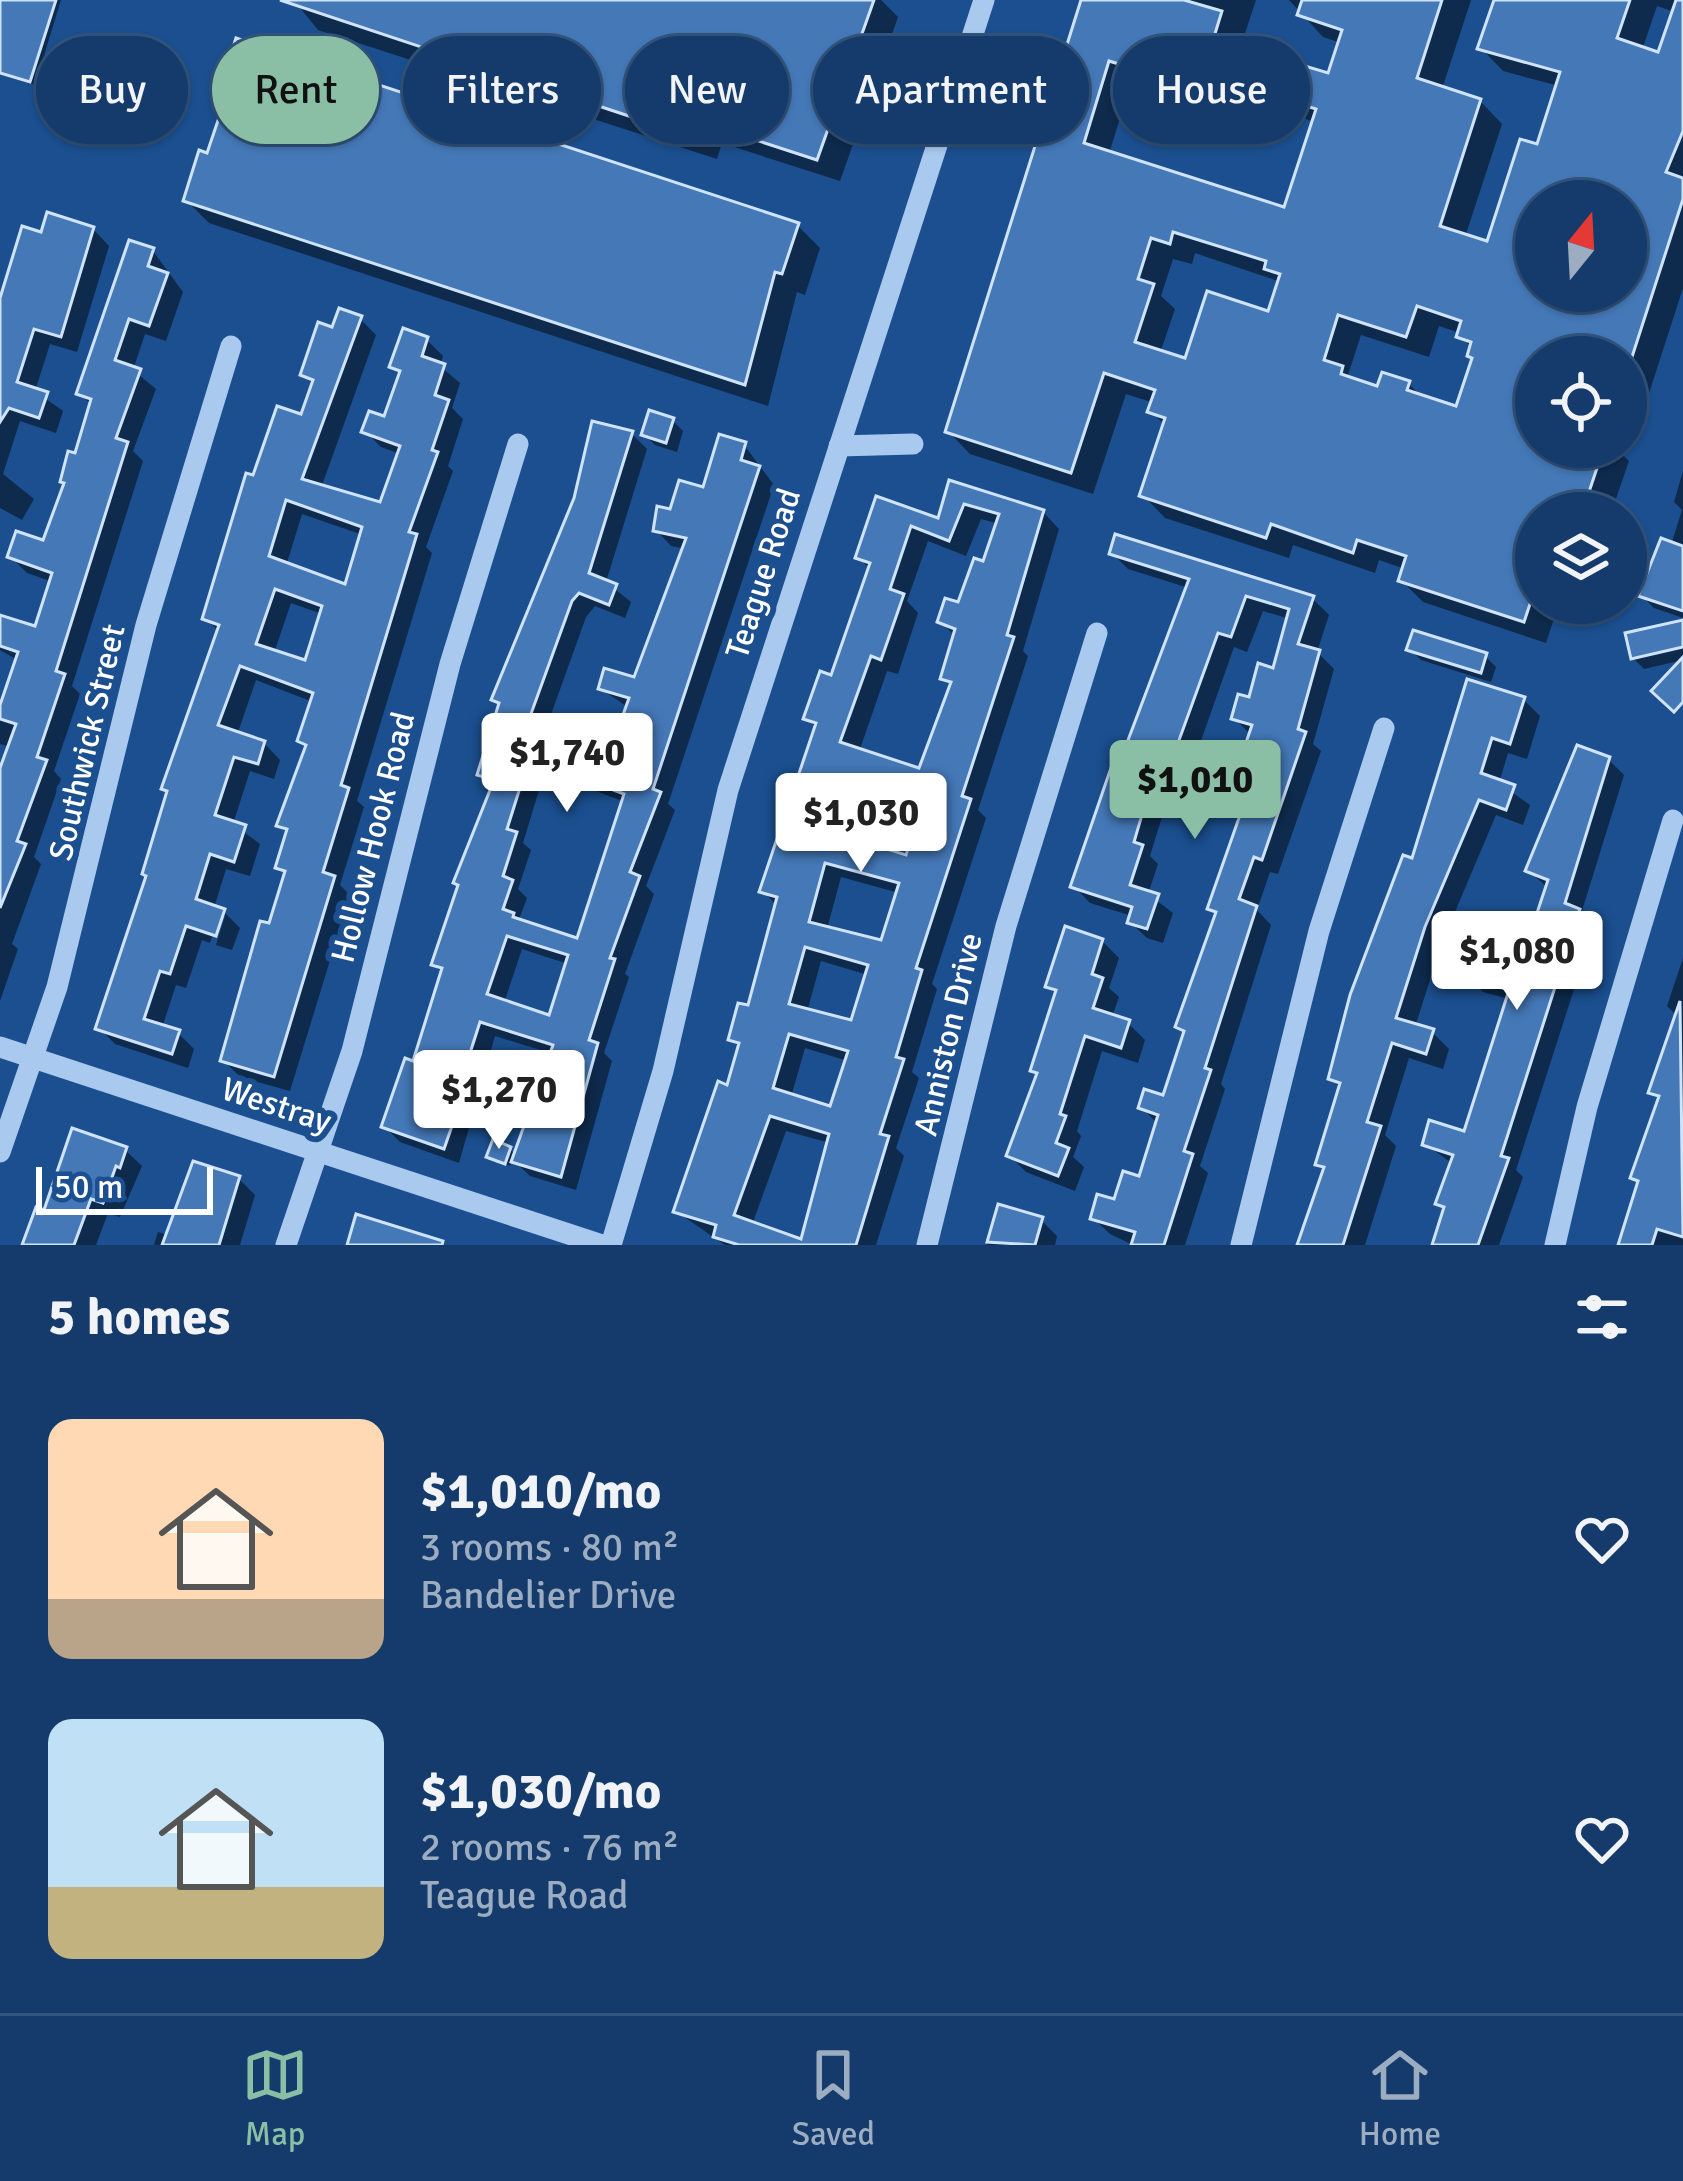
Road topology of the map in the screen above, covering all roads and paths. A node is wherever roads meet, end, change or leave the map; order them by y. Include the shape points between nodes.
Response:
1 (984, 0) edge
2 (231, 346) dead end
3 (518, 444) dead end
4 (913, 444) dead end
5 (839, 446) junction
6 (1097, 633) dead end
7 (1384, 728) dead end
8 (1673, 820) dead end
9 (0, 1047) edge
10 (35, 1058) junction
11 (0, 1152) edge
12 (321, 1153) junction
13 (286, 1245) edge
14 (602, 1245) edge
15 (611, 1245) edge
16 (927, 1245) edge
17 (1241, 1245) edge
18 (1555, 1245) edge

1 - 5 street, Teague Road
2 - 10 street, Southwick Street via 146,625 83,896
3 - 12 street, Hollow Hook Road via 450,664
4 - 5 street
5 - 15 street, Teague Road via 728,790 664,1071
6 - 16 street, Anniston Drive via 1006,926
7 - 17 street via 1319,931
8 - 18 street via 1587,1107
9 - 10 street, Westray
10 - 11 street, Southwick Street
10 - 12 street, Westray
12 - 13 street, Hollow Hook Road
12 - 14 street, Westray

